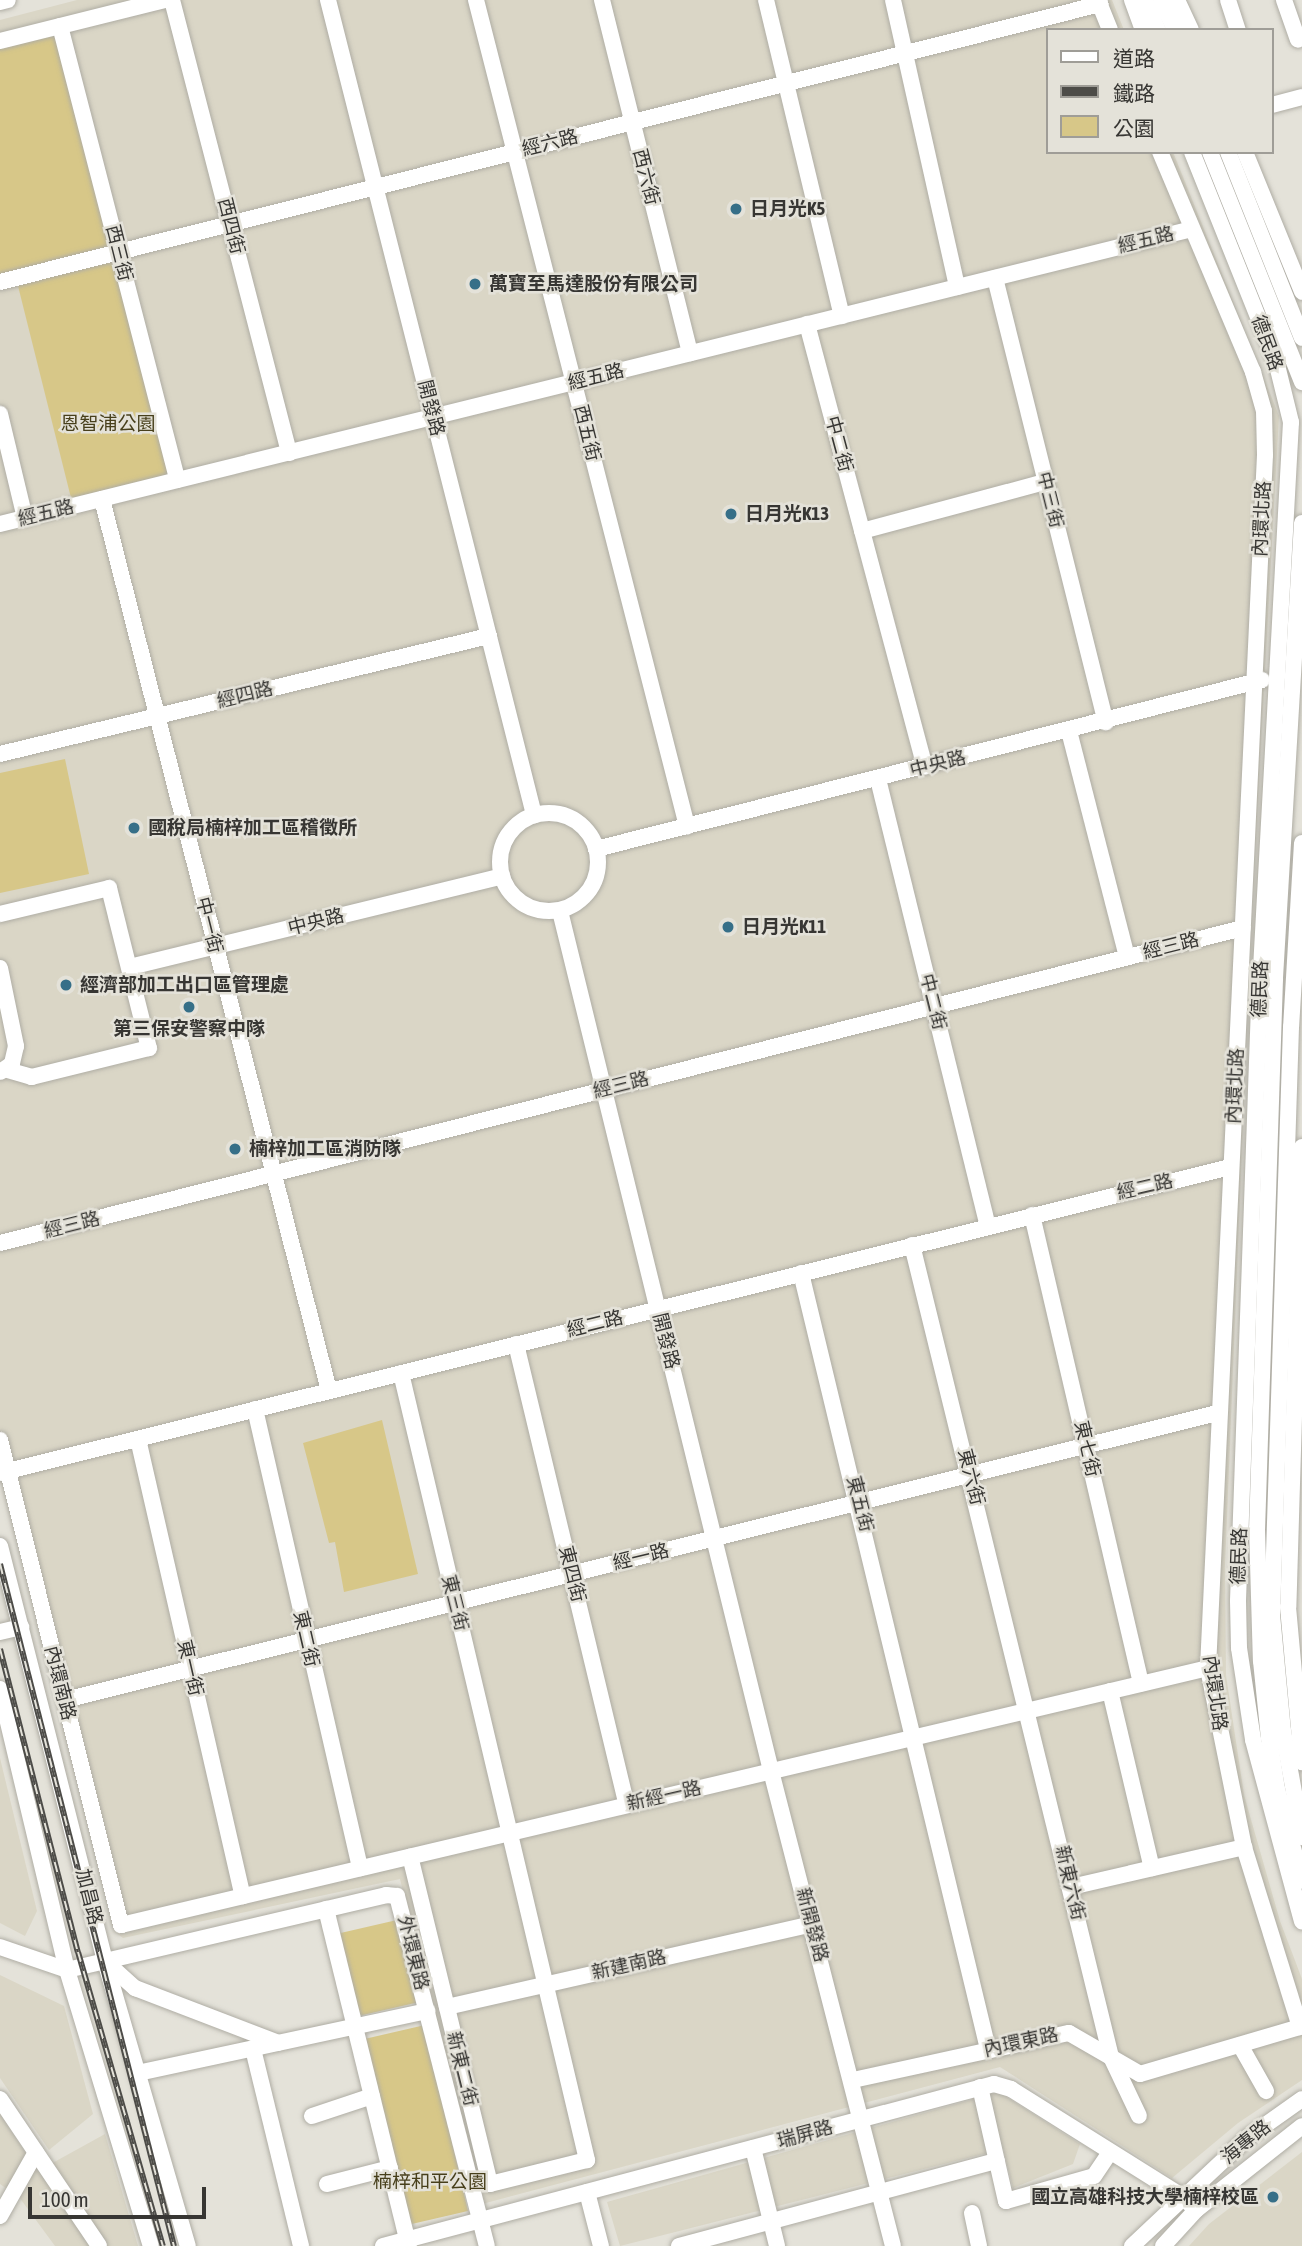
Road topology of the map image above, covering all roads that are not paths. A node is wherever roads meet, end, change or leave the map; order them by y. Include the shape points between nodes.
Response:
1 (8, 0) edge
2 (164, 0) edge
3 (172, 0) edge
4 (328, 0) edge
5 (476, 0) edge
6 (603, 0) edge
7 (766, 0) edge
8 (893, 0) edge
9 (1132, 0) edge
10 (1145, 0) edge
11 (1161, 0) edge
12 (1177, 0) edge
13 (1228, 0) edge
14 (1284, 0) edge
15 (0, 2) edge
16 (1099, 2) edge
17 (60, 26) junction
18 (1109, 28) edge
19 (1142, 28) edge
20 (1157, 28) edge
21 (1173, 28) edge
22 (1190, 28) edge
23 (1237, 28) edge
24 (1298, 40) dead end
25 (0, 41) edge
26 (904, 53) junction
27 (786, 83) junction
28 (1302, 97) edge
29 (1274, 104) edge
30 (633, 122) junction
31 (515, 151) junction
32 (1161, 154) edge
33 (1193, 154) edge
34 (1211, 154) edge
35 (1229, 154) edge
36 (1246, 154) edge
37 (375, 187) junction
38 (230, 224) junction
39 (1192, 229) junction
40 (118, 252) junction
41 (995, 278) junction
42 (0, 282) edge
43 (957, 287) junction
44 (1302, 292) edge
45 (842, 316) junction
46 (807, 324) junction
47 (1302, 338) edge
48 (690, 354) junction
49 (1298, 357) edge
50 (1277, 365) junction
51 (574, 382) junction
52 (1302, 382) edge
53 (0, 414) edge
54 (434, 417) junction
55 (289, 453) junction
56 (177, 480) junction
57 (1045, 482) junction
58 (102, 499) junction
59 (25, 518) junction
60 (1302, 523) edge
61 (0, 524) edge
62 (862, 531) junction
63 (489, 636) junction
64 (1299, 677) edge
65 (1279, 678) junction
66 (1254, 681) junction
67 (157, 716) junction
68 (1105, 722) junction
69 (1069, 732) junction
70 (0, 754) edge
71 (925, 767) junction
72 (878, 779) junction
73 (534, 815) junction
74 (687, 826) junction
75 (1302, 843) edge
76 (596, 849) junction
77 (502, 876) junction
78 (559, 911) junction
79 (0, 914) edge
80 (1243, 928) junction
81 (215, 946) junction
82 (1127, 957) junction
83 (130, 967) junction
84 (0, 968) edge
85 (1241, 978) junction
86 (1268, 979) junction
87 (1297, 980) edge
88 (934, 1006) junction
89 (3, 1071) edge
90 (604, 1090) junction
91 (1302, 1147) edge
92 (1230, 1167) junction
93 (272, 1174) junction
94 (1032, 1215) junction
95 (988, 1226) junction
96 (0, 1243) edge
97 (912, 1245) junction
98 (801, 1273) junction
99 (658, 1308) junction
100 (516, 1344) junction
101 (401, 1373) junction
102 (329, 1391) junction
103 (255, 1409) junction
104 (1217, 1413) junction
105 (138, 1438) junction
106 (0, 1440) edge
107 (1086, 1446) junction
108 (4, 1472) edge
109 (971, 1475) junction
110 (859, 1502) junction
111 (714, 1539) junction
112 (0, 1546) edge
113 (572, 1574) junction
114 (455, 1602) junction
115 (21, 1627) junction
116 (0, 1632) edge
117 (306, 1640) junction
118 (1208, 1668) junction
119 (190, 1669) junction
120 (1142, 1683) junction
121 (0, 1689) edge
122 (1110, 1691) junction
123 (65, 1700) junction
124 (1029, 1709) junction
125 (915, 1737) junction
126 (1302, 1762) edge
127 (771, 1771) junction
128 (627, 1805) junction
129 (511, 1833) junction
130 (1302, 1837) edge
131 (1244, 1847) junction
132 (410, 1857) junction
133 (360, 1868) junction
134 (1152, 1868) junction
135 (1302, 1881) edge
136 (1072, 1887) junction
137 (243, 1896) junction
138 (326, 1909) junction
139 (1302, 1921) edge
140 (811, 1924) junction
141 (121, 1925) joint
142 (0, 1947) edge
143 (105, 1961) junction
144 (67, 1970) junction
145 (547, 1984) junction
146 (447, 2007) junction
147 (427, 2011) junction
148 (355, 2027) junction
149 (1300, 2027) edge
150 (278, 2043) junction
151 (1240, 2045) junction
152 (253, 2049) junction
153 (988, 2049) junction
154 (1111, 2057) junction
155 (138, 2073) junction
156 (853, 2080) junction
157 (980, 2087) junction
158 (1266, 2091) dead end
159 (372, 2096) junction
160 (1302, 2099) edge
161 (2, 2107) edge
162 (313, 2116) dead end
163 (1139, 2116) dead end
164 (863, 2118) junction
165 (1302, 2126) edge
166 (753, 2148) junction
167 (36, 2152) junction
168 (1109, 2154) junction
169 (587, 2160) joint
170 (997, 2161) junction
171 (390, 2168) junction
172 (327, 2184) dead end
173 (587, 2192) junction
174 (880, 2192) junction
175 (1183, 2197) junction
176 (1196, 2210) junction
177 (972, 2213) dead end
178 (0, 2216) edge
179 (480, 2220) junction
180 (771, 2222) junction
181 (408, 2243) edge
182 (99, 2246) edge
183 (150, 2246) edge
184 (188, 2246) edge
185 (301, 2246) edge
186 (383, 2246) edge
187 (487, 2246) edge
188 (601, 2246) edge
189 (679, 2246) edge
190 (777, 2246) edge
191 (893, 2246) edge
192 (979, 2246) edge
193 (1132, 2246) edge
194 (1163, 2246) edge

1 - 15 street
2 - 17 street
3 - 38 street, 西四街
4 - 37 street, 開發路
5 - 31 street, 西五街
6 - 30 street, 西六街
7 - 27 street
8 - 26 street
9 - 19 street
10 - 20 street
11 - 21 street
12 - 22 street
13 - 23 street
14 - 24 street
16 - 18 street
16 - 26 street, 經六路
17 - 25 street
17 - 40 street, 西三街
26 - 27 street, 經六路
26 - 43 street
27 - 30 street, 經六路
27 - 45 street
28 - 29 street
30 - 31 street, 經六路
30 - 48 street, 西六街
31 - 37 street, 經六路
31 - 51 street, 西五街
32 - 39 street, 內環北路
33 - 50 street, 德民路
34 - 49 street, 德民路
35 - 47 street, 德民路
36 - 44 street
37 - 38 street, 經六路
37 - 54 street, 開發路
38 - 40 street, 經六路
38 - 55 street, 西四街
39 - 41 street, 經五路
39 - 66 street, 內環北路 via 1253,372 1264,411
40 - 42 street, 經六路
40 - 56 street, 西三街
41 - 43 street, 經五路
41 - 57 street, 中三街
43 - 45 street, 經五路
45 - 46 street, 經五路
46 - 48 street, 經五路
46 - 62 street, 中二街
48 - 51 street, 經五路
49 - 50 street
49 - 52 street, 德民路
50 - 65 street, 德民路 via 1291,422
51 - 54 street, 經五路
51 - 74 street, 西五街
53 - 59 street
54 - 55 street, 經五路
54 - 63 street, 開發路
55 - 56 street, 經五路
56 - 58 street, 經五路
57 - 62 street
57 - 68 street, 中三街
58 - 59 street, 經五路
58 - 67 street, 中一街
59 - 61 street, 經五路
60 - 64 street, 德民路
62 - 71 street, 中二街
63 - 67 street, 經四路
63 - 73 street, 開發路
64 - 65 street, 中央路
64 - 86 street, 德民路
65 - 66 street, 中央路
65 - 86 street, 德民路
66 - 68 street, 中央路
66 - 80 street, 內環北路
67 - 70 street, 經四路
67 - 81 street, 中一街
68 - 69 street, 中央路
69 - 71 street, 中央路
69 - 82 street
71 - 72 street, 中央路
72 - 74 street, 中央路
72 - 88 street, 中二街
73 - 76 street via 569,817 586,830
73 - 77 street via 507,837 500,862
74 - 76 street, 中央路
75 - 87 street, 德民路
76 - 78 street via 596,876 590,890
77 - 78 street via 519,901 539,911
77 - 81 street, 中央路
78 - 90 street, 開發路
79 - 83 street via 109,888
80 - 82 street, 經三路
80 - 85 street, 內環北路
81 - 83 street, 中央路
81 - 93 street, 中一街
82 - 88 street, 經三路
83 - 89 street via 149,1048 32,1077
84 - 89 street via 16,1046
85 - 86 street
85 - 92 street, 內環北路
86 - 87 street
86 - 135 street, 德民路 via 1258,1598 1277,1790
86 - 139 street, 德民路 via 1239,1648 1261,1776
87 - 130 street, 德民路 via 1272,1615 1283,1731
88 - 90 street, 經三路
88 - 95 street, 中二街
90 - 93 street, 經三路
90 - 99 street, 開發路
91 - 126 street via 1288,1607
92 - 94 street, 經二路
92 - 104 street, 內環北路
93 - 96 street, 經三路
93 - 102 street, 中一街
94 - 95 street, 經二路
94 - 107 street, 東七街
95 - 97 street, 經二路
97 - 98 street, 經二路
97 - 109 street, 東六街
98 - 99 street, 經二路
98 - 110 street, 東五街
99 - 100 street, 經二路
99 - 111 street, 開發路
100 - 101 street, 經二路
100 - 113 street, 東四街
101 - 102 street, 經二路
101 - 114 street, 東三街
102 - 103 street, 經二路
103 - 105 street, 經二路
103 - 117 street, 東二街
104 - 107 street, 經一路
104 - 118 street, 內環北路
105 - 108 street, 經二路
105 - 119 street, 東一街
106 - 108 street, 內環南路
107 - 109 street, 經一路
107 - 120 street, 東七街
108 - 123 street, 內環南路
109 - 110 street, 經一路
109 - 124 street, 東六街
110 - 111 street, 經一路
110 - 125 street, 東五街
111 - 113 street, 經一路
111 - 127 street, 開發路
112 - 115 street, 加昌路
113 - 114 street, 經一路
113 - 128 street, 東四街
114 - 117 street, 經一路
114 - 129 street, 東三街
115 - 116 street
115 - 143 street, 加昌路
117 - 119 street, 經一路
117 - 133 street, 東二街
118 - 120 street, 新經一路
118 - 131 street, 內環北路
119 - 123 street, 經一路
119 - 137 street, 東一街
120 - 122 street, 新經一路
121 - 144 street, 加昌路
122 - 124 street, 新經一路
122 - 134 street
123 - 141 street, 內環南路
124 - 125 street, 新經一路
124 - 136 street, 新東六街
125 - 127 street, 新經一路
125 - 153 street, 東五街
127 - 128 street, 新經一路
127 - 140 street, 新開發路
128 - 129 street, 新經一路
129 - 132 street, 新經一路
129 - 145 street, 東三街
131 - 134 street
131 - 149 street, 內環北路
132 - 133 street, 新經一路
132 - 146 street, 新東二街
133 - 137 street, 新經一路
134 - 136 street
136 - 154 street, 新東六街
137 - 141 street, 新經一路
138 - 143 street, 外環東路
138 - 147 street, 外環東路 via 397,1896
138 - 148 street
140 - 145 street, 新建南路
140 - 156 street, 新開發路
142 - 144 street
143 - 144 street, 外環東路
143 - 150 street via 135,1989
143 - 155 street, 加昌路
144 - 183 street, 加昌路
145 - 146 street, 新建南路
145 - 169 street, 東三街
146 - 169 street, 新東二街 via 490,2184
147 - 148 street
147 - 179 street, 外環東路
148 - 150 street
148 - 159 street
149 - 151 street, 內環東路
150 - 152 street
151 - 154 street, 內環東路 via 1140,2074
151 - 158 street
152 - 155 street
152 - 185 street
153 - 154 street, 內環東路 via 1069,2033
153 - 156 street, 內環東路
154 - 163 street, 新東六街
155 - 184 street, 加昌路
156 - 164 street, 新開發路
157 - 164 street, 瑞屏路
157 - 168 street, 瑞屏路 via 1002,2084
157 - 170 street
159 - 162 street
159 - 171 street
160 - 175 street, 海專路 via 1247,2138
161 - 167 street
164 - 166 street, 瑞屏路
164 - 174 street, 新開發路
165 - 176 street, 海專路
166 - 173 street, 瑞屏路
166 - 180 street
167 - 178 street
167 - 182 street
168 - 170 street via 1094,2176 1006,2201
168 - 175 street, 瑞屏路
170 - 174 street
171 - 172 street
171 - 181 street
173 - 179 street, 瑞屏路
173 - 188 street
174 - 180 street
174 - 191 street, 新開發路
175 - 176 street, 瑞屏路
175 - 193 street, 海專路
176 - 194 street, 海專路
177 - 192 street
179 - 181 street, 瑞屏路
179 - 187 street, 外環東路
180 - 189 street
180 - 190 street
181 - 186 street, 瑞屏路

